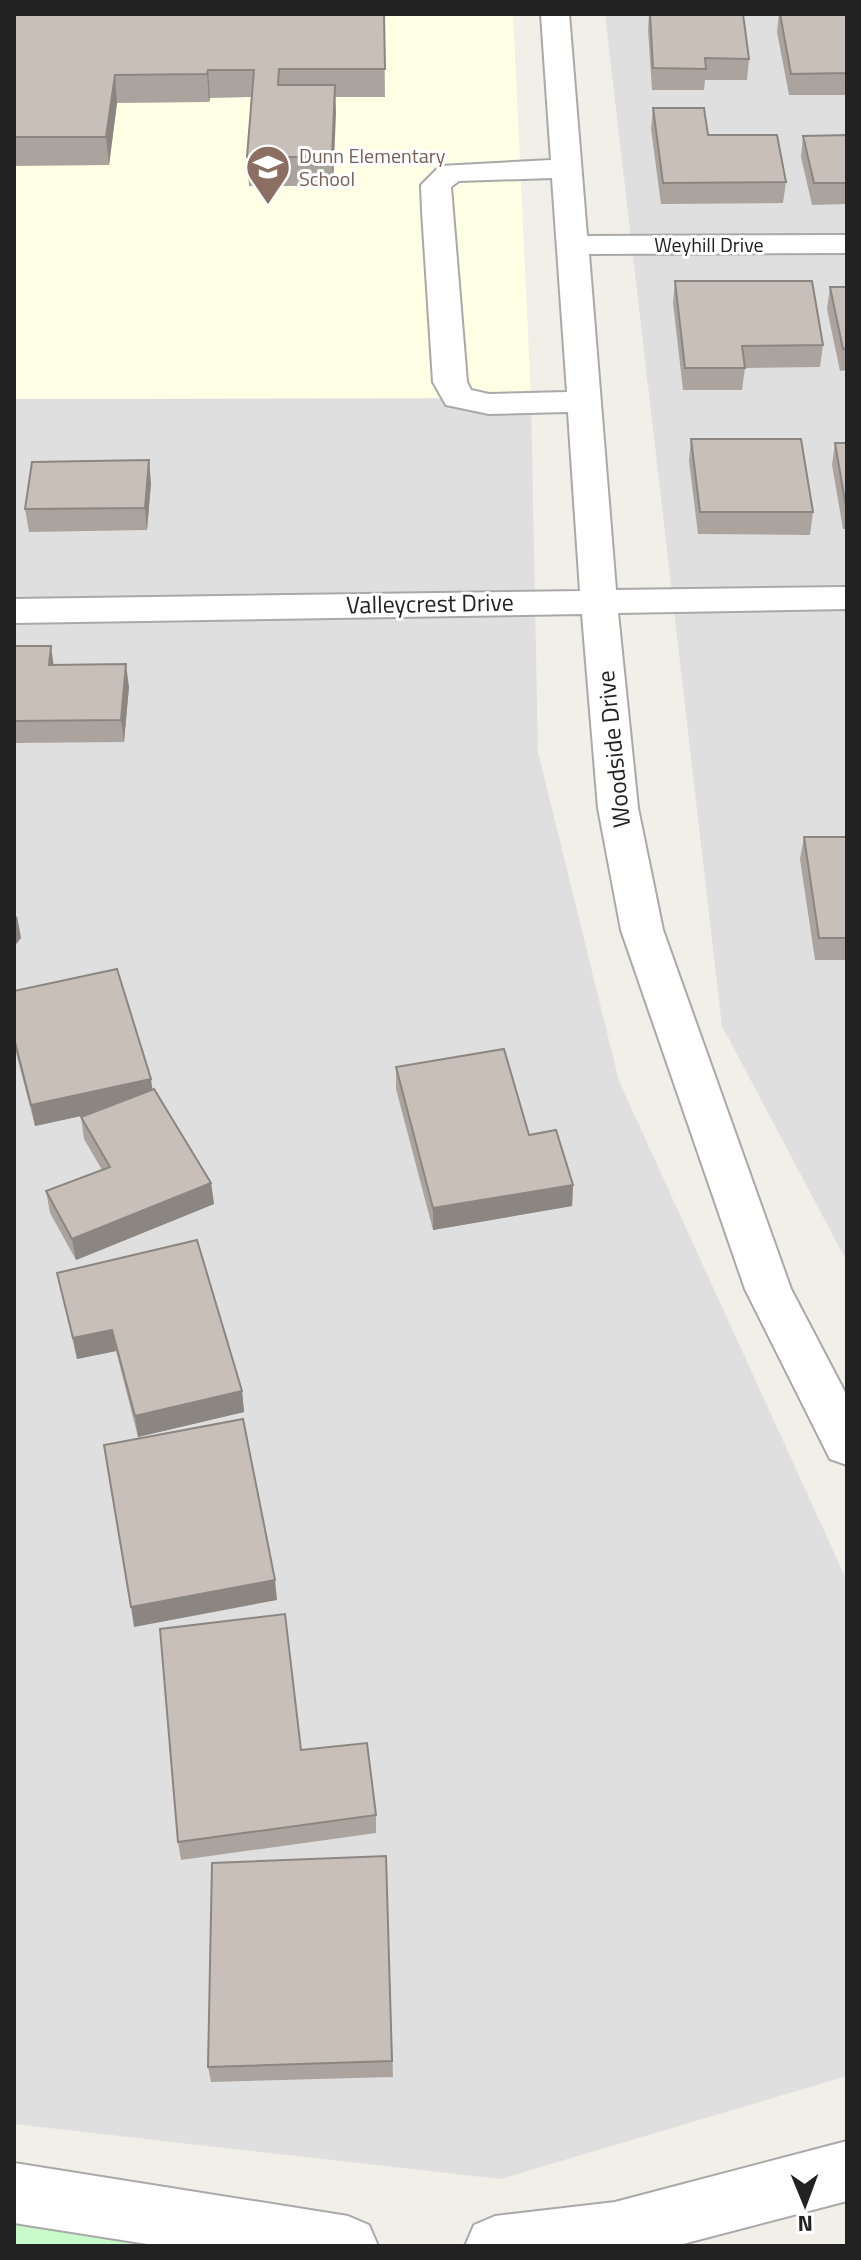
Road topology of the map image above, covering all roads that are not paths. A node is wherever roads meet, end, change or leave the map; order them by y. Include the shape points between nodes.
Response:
1 (555, 14) edge
2 (566, 169) junction
3 (847, 244) edge
4 (572, 245) junction
5 (584, 401) junction
6 (847, 598) edge
7 (599, 602) junction
8 (14, 611) edge
9 (847, 1444) edge
10 (847, 2171) edge
11 (14, 2193) edge
12 (348, 2246) edge
13 (495, 2246) edge

1 - 2 street, Woodside Drive
2 - 4 street, Woodside Drive
2 - 5 street via 451,172 436,185 441,273 450,382 458,398 489,404
3 - 4 street, Weyhill Drive
4 - 5 street, Woodside Drive
5 - 7 street, Woodside Drive
6 - 7 street, Valleycrest Drive
7 - 8 street, Valleycrest Drive
7 - 9 street, Woodside Drive via 618,808 642,930 768,1289
10 - 13 street via 615,2232
11 - 12 street

